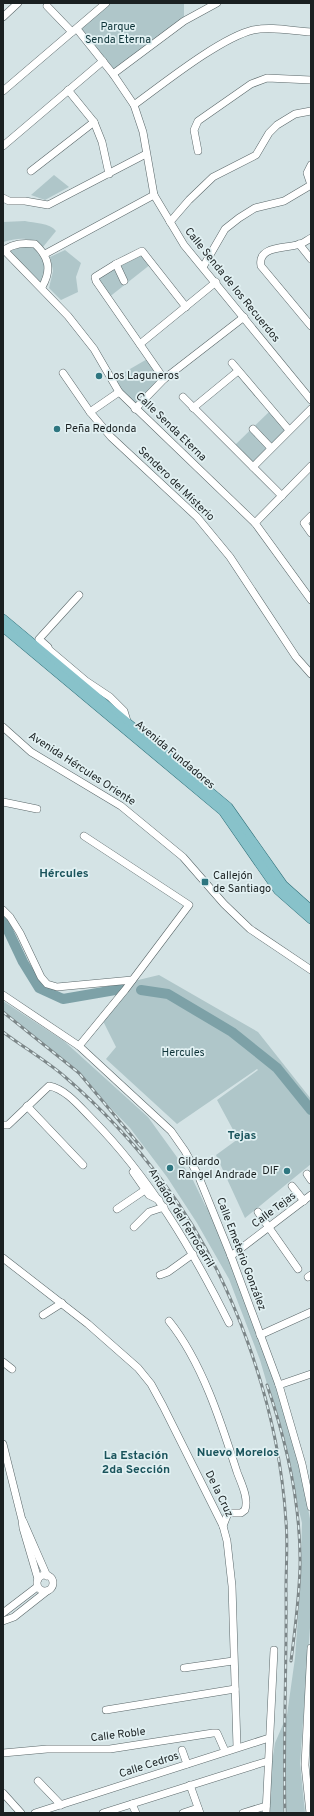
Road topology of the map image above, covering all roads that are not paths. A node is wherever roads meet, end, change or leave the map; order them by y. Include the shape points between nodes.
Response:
1 (18, 3) edge
2 (106, 3) edge
3 (217, 3) edge
4 (207, 5) edge
5 (47, 6) dead end
6 (3, 17) edge
7 (74, 30) junction
8 (311, 32) edge
9 (103, 62) junction
10 (113, 74) junction
11 (311, 80) edge
12 (68, 90) junction
13 (3, 91) edge
14 (134, 105) junction
15 (311, 111) edge
16 (94, 122) junction
17 (3, 146) edge
18 (198, 151) dead end
19 (146, 154) junction
20 (311, 165) edge
21 (31, 171) dead end
22 (109, 174) junction
23 (311, 185) edge
24 (154, 195) junction
25 (3, 198) edge
26 (170, 222) junction
27 (311, 238) edge
28 (299, 244) junction
29 (4, 249) edge
30 (45, 254) junction
31 (311, 259) edge
32 (116, 264) junction
33 (203, 267) junction
34 (124, 280) dead end
35 (216, 282) junction
36 (42, 287) junction
37 (186, 307) junction
38 (244, 317) junction
39 (311, 326) edge
40 (140, 344) junction
41 (232, 363) dead end
42 (238, 371) junction
43 (63, 372) dead end
44 (164, 379) junction
45 (119, 392) junction
46 (183, 397) dead end
47 (311, 400) edge
48 (193, 408) junction
49 (135, 409) junction
50 (311, 409) edge
51 (90, 412) junction
52 (253, 429) dead end
53 (289, 430) junction
54 (271, 448) junction
55 (311, 466) edge
56 (253, 468) junction
57 (282, 496) junction
58 (311, 516) edge
59 (255, 523) junction
60 (311, 533) edge
61 (79, 595) dead end
62 (311, 600) edge
63 (3, 619) edge
64 (3, 627) edge
65 (35, 645) junction
66 (59, 656) junction
67 (311, 674) edge
68 (127, 721) junction
69 (3, 727) edge
70 (3, 802) edge
71 (37, 809) dead end
72 (84, 836) dead end
73 (3, 910) edge
74 (311, 910) edge
75 (311, 919) edge
76 (311, 970) edge
77 (132, 980) junction
78 (3, 996) edge
79 (79, 1046) junction
80 (27, 1106) junction
81 (4, 1128) edge
82 (119, 1155) dead end
83 (83, 1165) dead end
84 (292, 1186) dead end
85 (145, 1190) junction
86 (311, 1195) edge
87 (159, 1200) junction
88 (304, 1201) junction
89 (164, 1207) junction
90 (117, 1209) dead end
91 (258, 1212) dead end
92 (134, 1227) dead end
93 (268, 1228) junction
94 (193, 1254) junction
95 (231, 1256) junction
96 (3, 1258) edge
97 (298, 1269) dead end
98 (160, 1275) dead end
99 (62, 1303) junction
100 (311, 1312) edge
101 (42, 1315) dead end
102 (229, 1323) dead end
103 (171, 1324) dead end
104 (260, 1335) junction
105 (3, 1362) edge
106 (12, 1369) dead end
107 (311, 1374) edge
108 (279, 1385) junction
109 (3, 1444) edge
110 (5, 1455) edge
111 (311, 1507) edge
112 (22, 1520) junction
113 (222, 1526) junction
114 (47, 1576) junction
115 (38, 1579) junction
116 (38, 1587) junction
117 (47, 1591) junction
118 (3, 1613) edge
119 (3, 1621) edge
120 (311, 1648) edge
121 (274, 1650) dead end
122 (233, 1661) junction
123 (184, 1668) dead end
124 (236, 1689) junction
125 (310, 1699) edge
126 (106, 1710) dead end
127 (309, 1713) edge
128 (269, 1738) junction
129 (237, 1747) junction
130 (182, 1750) dead end
131 (225, 1751) junction
132 (3, 1753) edge
133 (268, 1761) junction
134 (187, 1764) junction
135 (308, 1764) edge
136 (38, 1781) dead end
137 (190, 1785) junction
138 (3, 1794) edge
139 (132, 1804) junction
140 (61, 1805) junction
141 (199, 1810) edge
142 (266, 1810) edge
143 (21, 1813) edge
144 (35, 1813) edge
145 (103, 1813) edge
146 (136, 1813) edge
147 (183, 1813) edge
148 (243, 1813) edge
149 (310, 1813) edge

1 - 6 street
2 - 7 street
3 - 4 street
4 - 10 street
5 - 7 street, Calle Senda de los Recuerdos
7 - 9 street, Calle Senda de los Recuerdos
7 - 13 street
8 - 14 street via 267,29 253,30 238,36 210,52
9 - 10 street, Calle Senda de los Recuerdos
9 - 12 street
10 - 14 street, Calle Senda de los Recuerdos
11 - 18 street via 267,78 251,84 198,121 194,130
12 - 16 street
12 - 17 street
14 - 19 street, Calle Senda de los Recuerdos via 143,132
15 - 26 street via 295,114 277,125 256,155 213,177
16 - 21 street
16 - 22 street via 102,142
19 - 22 street
19 - 24 street, Calle Senda de los Recuerdos
20 - 23 street via 307,173
22 - 25 street via 48,204 24,200 9,201
23 - 33 street via 284,201 255,208 239,218 226,229
24 - 26 street, Calle Senda de los Recuerdos
24 - 30 street
26 - 33 street, Calle Senda de los Recuerdos via 184,245
27 - 28 street
28 - 31 street
28 - 39 street via 272,250 263,254 260,260 261,266
29 - 30 street via 21,243 35,244
29 - 36 street, Calle Senda Eterna
30 - 36 street via 48,268
32 - 34 street
32 - 37 street via 142,251
32 - 40 street via 98,274 95,279
33 - 35 street, Calle Senda de los Recuerdos
35 - 37 street
35 - 38 street, Calle Senda de los Recuerdos
36 - 45 street, Calle Senda Eterna via 94,349
37 - 40 street
38 - 44 street
38 - 47 street, Calle Senda de los Recuerdos
40 - 44 street
41 - 42 street
42 - 48 street
42 - 53 street
43 - 51 street, Sendero del Misterio
44 - 49 street
45 - 49 street, Calle Senda Eterna
45 - 51 street
46 - 48 street
48 - 56 street
49 - 59 street, Calle Senda Eterna
50 - 53 street
51 - 67 street, Sendero del Misterio via 111,437 197,517 230,557 296,657
52 - 54 street
53 - 54 street
54 - 56 street
55 - 57 street
56 - 57 street
57 - 59 street
58 - 60 street via 304,523
59 - 62 street, Calle Senda Eterna
61 - 66 street via 39,639
63 - 65 main road, Avenida Fundadores
64 - 75 main road, Avenida Fundadores via 223,811 278,890
65 - 66 street via 47,648
65 - 68 main road, Avenida Fundadores
66 - 68 street via 86,681 110,697 124,711
68 - 74 main road, Avenida Fundadores via 228,807 283,885
69 - 76 street, Avenida Hércules Oriente via 32,752 121,806 183,857 224,904 250,929
70 - 71 street
72 - 77 street via 189,905
73 - 77 street via 20,933 41,977 47,984 57,987
77 - 79 street
78 - 79 street, Calle Emeterio González
79 - 95 street, Calle Emeterio González via 171,1131 198,1175
80 - 81 street
80 - 83 street
80 - 87 street, Andador del Ferrocarril via 49,1086 62,1091 111,1138
82 - 85 street
84 - 88 street
85 - 87 street
85 - 90 street
86 - 88 street, Calle Tejas
87 - 89 street, Andador del Ferrocarril
88 - 93 street, Calle Tejas
89 - 92 street via 149,1212
89 - 94 street, Andador del Ferrocarril
91 - 93 street
93 - 95 street, Calle Tejas
93 - 97 street
94 - 98 street
94 - 102 street, Andador del Ferrocarril
95 - 104 street, Calle Emeterio González
96 - 99 street, De la Cruz
99 - 101 street
99 - 113 street, De la Cruz via 138,1368 151,1384
100 - 104 street
103 - 113 street via 199,1373 217,1415 246,1499 246,1510 228,1514
104 - 108 street, Calle Emeterio González
105 - 106 street
107 - 108 street
108 - 111 street, Calle Emeterio González via 302,1464
109 - 110 street
110 - 112 street
112 - 114 street via 29,1530
112 - 115 street
113 - 122 street, De la Cruz via 227,1541 232,1586
114 - 115 street
114 - 117 street via 53,1582 53,1586
115 - 116 street
116 - 117 street
116 - 118 street
117 - 119 street via 14,1617
120 - 125 street
121 - 128 street
122 - 123 street
122 - 124 street, De la Cruz
124 - 126 street
124 - 129 street, De la Cruz
125 - 127 street
127 - 135 street
128 - 129 street, Calle Cedros
128 - 133 street
129 - 131 street, Calle Cedros
130 - 134 street
131 - 132 street, Calle Roble via 220,1737 213,1733 110,1749 47,1748
131 - 134 street, Calle Cedros
133 - 137 street
133 - 142 street
134 - 140 street, Calle Cedros
135 - 149 street
136 - 140 street
137 - 139 street
137 - 141 street
138 - 143 street
139 - 145 street
139 - 146 street
140 - 144 street, Calle Cedros
141 - 147 street
142 - 148 street

